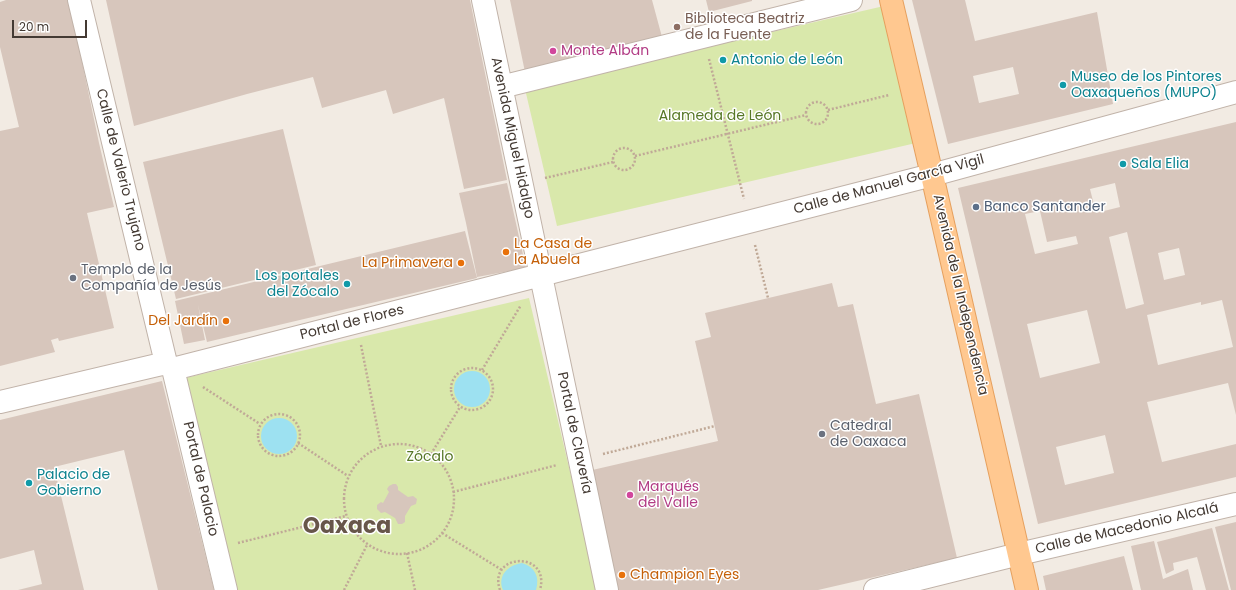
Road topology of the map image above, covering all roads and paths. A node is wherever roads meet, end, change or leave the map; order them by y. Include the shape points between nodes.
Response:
1 (79, 0) edge
2 (483, 0) edge
3 (851, 0) edge
4 (891, 0) edge
5 (703, 37) junction
6 (501, 88) junction
7 (912, 90) junction
8 (1236, 92) edge
9 (828, 110) junction
10 (806, 115) junction
11 (728, 134) junction
12 (635, 156) junction
13 (612, 162) junction
14 (932, 175) junction
15 (521, 184) junction
16 (749, 222) junction
17 (540, 275) junction
18 (768, 298) dead end
19 (356, 322) junction
20 (170, 366) junction
21 (482, 370) junction
22 (0, 402) edge
23 (460, 407) junction
24 (260, 424) junction
25 (298, 444) junction
26 (381, 446) junction
27 (431, 454) junction
28 (348, 476) junction
29 (1236, 504) edge
30 (346, 516) junction
31 (442, 533) junction
32 (367, 544) junction
33 (216, 548) junction
34 (407, 554) junction
35 (1019, 554) junction
36 (502, 570) junction
37 (226, 590) edge
38 (344, 590) edge
39 (415, 590) edge
40 (500, 590) edge
41 (540, 590) edge
42 (607, 590) edge
43 (876, 590) edge
44 (1027, 590) edge

1 - 20 street, Calle de Valerio Trujano
2 - 6 street, Avenida Miguel Hidalgo
3 - 5 street
4 - 7 main road, Avenida de la Independencia
5 - 6 street
5 - 11 path
6 - 15 street, Avenida Miguel Hidalgo
7 - 9 path
7 - 14 main road, Avenida de la Independencia
8 - 14 street, Calle de Manuel García Vigil
9 - 10 path via 827,106 820,102 812,102 807,107
9 - 10 path via 828,117 820,124 812,123
10 - 11 path
11 - 12 path
11 - 16 path
12 - 13 path via 628,149 621,148 615,152
12 - 13 path via 634,164 628,170 620,170
13 - 15 path
14 - 16 street, Calle de Manuel García Vigil
14 - 35 main road, Avenida de la Independencia
15 - 17 street, Avenida Miguel Hidalgo
16 - 17 street, Calle de Manuel García Vigil
16 - 18 path
17 - 19 street, Portal de Flores
17 - 21 path
17 - 42 street, Portal de Clavería
19 - 20 street, Portal de Flores
19 - 26 path
20 - 22 street, Portal de Flores
20 - 24 path
20 - 33 street, Portal de Palacio
21 - 23 path via 464,368 454,377 450,390
21 - 23 path via 492,380 494,387 491,400 480,409 467,410
23 - 27 path
24 - 25 path via 271,415 284,414 290,417 298,427
24 - 25 path via 258,443 267,454 280,457 287,455 293,452
25 - 28 path
26 - 27 path via 416,446
26 - 28 path via 367,453 356,463
27 - 31 path via 450,478 453,492 453,507
28 - 30 path via 343,503
29 - 35 street, Calle de Macedonio Alcalá
30 - 32 path via 355,532
30 - 33 path
31 - 34 path via 426,547
31 - 36 path
32 - 34 path via 380,551
32 - 38 path
33 - 37 street, Portal de Palacio
34 - 39 path
35 - 43 street, Calle de Macedonio Alcalá
35 - 44 main road, Avenida de la Independencia
36 - 40 path via 499,576
36 - 41 path via 517,560 528,562 538,569 542,580

